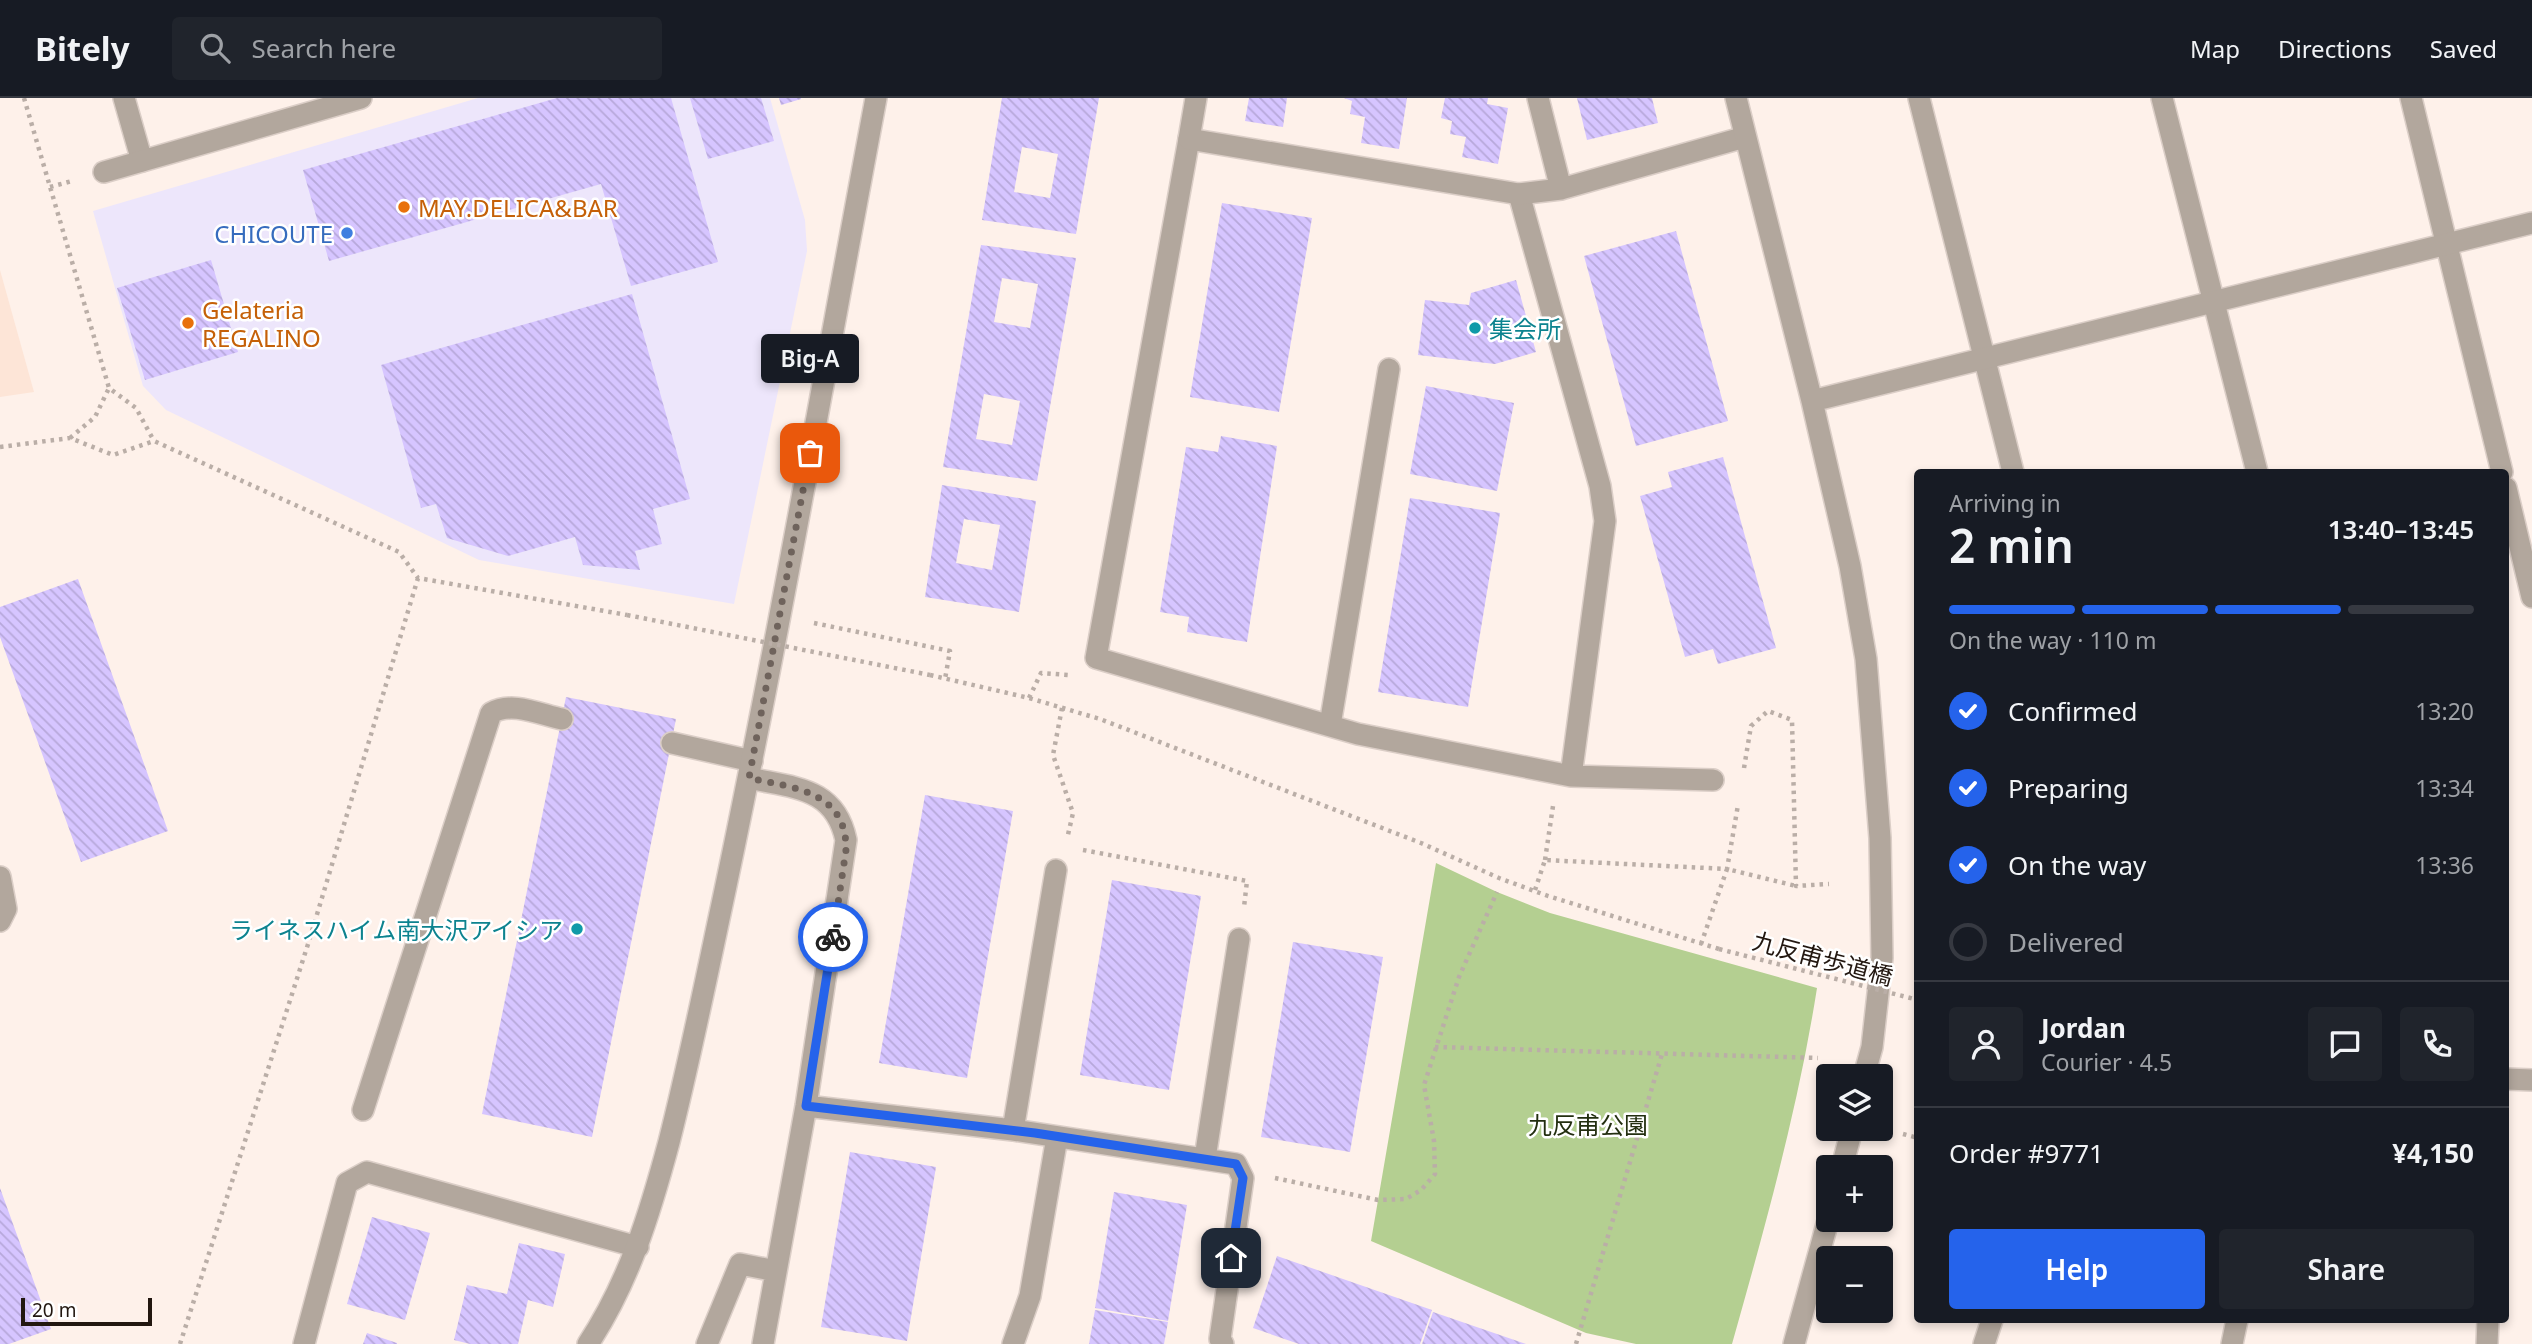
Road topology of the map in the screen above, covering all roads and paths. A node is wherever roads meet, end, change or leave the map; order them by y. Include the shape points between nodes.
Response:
1 (24, 98) edge
2 (124, 98) edge
3 (361, 98) edge
4 (876, 98) edge
5 (1196, 98) edge
6 (1538, 98) edge
7 (1735, 98) edge
8 (1919, 98) edge
9 (2162, 98) edge
10 (2411, 98) edge
11 (1745, 137) junction
12 (1189, 139) junction
13 (142, 161) junction
14 (104, 172) dead end
15 (1561, 188) junction
16 (1520, 194) junction
17 (2532, 223) edge
18 (2448, 244) junction
19 (2212, 302) junction
20 (1983, 358) junction
21 (1389, 369) dead end
22 (109, 388) junction
23 (1812, 401) junction
24 (70, 438) junction
25 (154, 441) junction
26 (0, 447) edge
27 (2012, 469) edge
28 (2256, 469) edge
29 (2501, 469) edge
30 (2509, 501) edge
31 (418, 578) junction
32 (2532, 597) edge
33 (814, 623) dead end
34 (1096, 658) junction
35 (945, 679) junction
36 (1029, 698) junction
37 (1062, 708) junction
38 (562, 719) dead end
39 (1330, 725) junction
40 (672, 743) dead end
41 (751, 770) junction
42 (1743, 774) dead end
43 (1564, 776) junction
44 (1713, 780) dead end
45 (1739, 799) dead end
46 (1066, 847) junction
47 (1545, 860) junction
48 (1727, 869) junction
49 (1056, 870) joint
50 (0, 877) edge
51 (1829, 884) dead end
52 (1797, 886) junction
53 (1535, 890) junction
54 (1497, 892) dead end
55 (0, 921) edge
56 (1239, 939) joint
57 (1701, 944) junction
58 (1914, 999) edge
59 (1435, 1047) junction
60 (1662, 1054) junction
61 (1818, 1058) dead end
62 (1867, 1064) edge
63 (2509, 1079) edge
64 (2532, 1080) edge
65 (806, 1106) junction
66 (363, 1110) dead end
67 (1013, 1130) junction
68 (1903, 1134) dead end
69 (1057, 1137) junction
70 (1914, 1137) edge
71 (1205, 1158) junction
72 (1240, 1171) junction
73 (1825, 1232) edge
74 (638, 1247) junction
75 (776, 1271) junction
76 (1991, 1323) edge
77 (2236, 1323) edge
78 (2488, 1323) edge
79 (180, 1344) edge
80 (304, 1344) edge
81 (588, 1344) edge
82 (707, 1344) edge
83 (763, 1344) edge
84 (1013, 1344) edge
85 (1223, 1344) edge
86 (1576, 1344) edge
87 (1794, 1344) edge
88 (1984, 1344) edge
89 (2232, 1344) edge
90 (2487, 1344) edge

1 - 22 path
2 - 13 street
3 - 13 street
4 - 41 street
5 - 12 street
6 - 15 street
7 - 11 street
8 - 20 street
9 - 19 street
10 - 18 street
11 - 15 street
11 - 23 street
12 - 16 street
12 - 34 street
13 - 14 street
15 - 16 street
16 - 43 street via 1600,486 1605,522
17 - 18 street
18 - 19 street
18 - 29 street
19 - 20 street
19 - 28 street
20 - 23 street
20 - 27 street
21 - 39 street
22 - 24 path via 95,417
22 - 25 path via 136,408
23 - 62 street via 1850,565 1866,659 1878,810 1882,958
24 - 25 path via 113,456
24 - 26 path
25 - 31 path via 399,552
30 - 32 street
31 - 35 path, 九反甫歩道橋, bridge
31 - 79 path via 313,928
33 - 35 path via 950,651
34 - 36 path via 1086,676 1041,673
34 - 39 street
35 - 36 path, 九反甫歩道橋
36 - 37 path, 九反甫歩道橋
37 - 46 path via 1053,755 1073,813
37 - 53 path, 九反甫歩道橋
38 - 66 street via 513,707 491,713
39 - 43 street
40 - 41 street
41 - 65 street via 826,800 839,816 846,840
41 - 74 street via 681,1095
42 - 52 path via 1751,726 1768,711 1791,720
43 - 44 street
43 - 47 path
45 - 48 path
46 - 49 path
46 - 56 path via 1247,881
47 - 48 path
47 - 53 path
48 - 52 path
48 - 57 path
49 - 67 street
50 - 55 street via 6,909
51 - 52 path
53 - 57 path, 九反甫歩道橋
54 - 59 path via 1459,977
56 - 71 street
57 - 58 path, 九反甫歩道橋, bridge
59 - 60 path
59 - 72 path via 1424,1084 1435,1174 1421,1190 1406,1199 1378,1200
60 - 61 path
60 - 86 path
63 - 64 street
65 - 67 street
65 - 75 street
67 - 69 street
68 - 70 path
69 - 71 street
69 - 84 street via 1030,1296
71 - 72 street via 1236,1164
72 - 85 street via 1243,1178 1220,1339
73 - 87 street
74 - 80 street via 367,1172 347,1183
74 - 81 street via 619,1292
75 - 82 street via 740,1264
75 - 83 street
76 - 88 street
77 - 89 street
78 - 90 street

